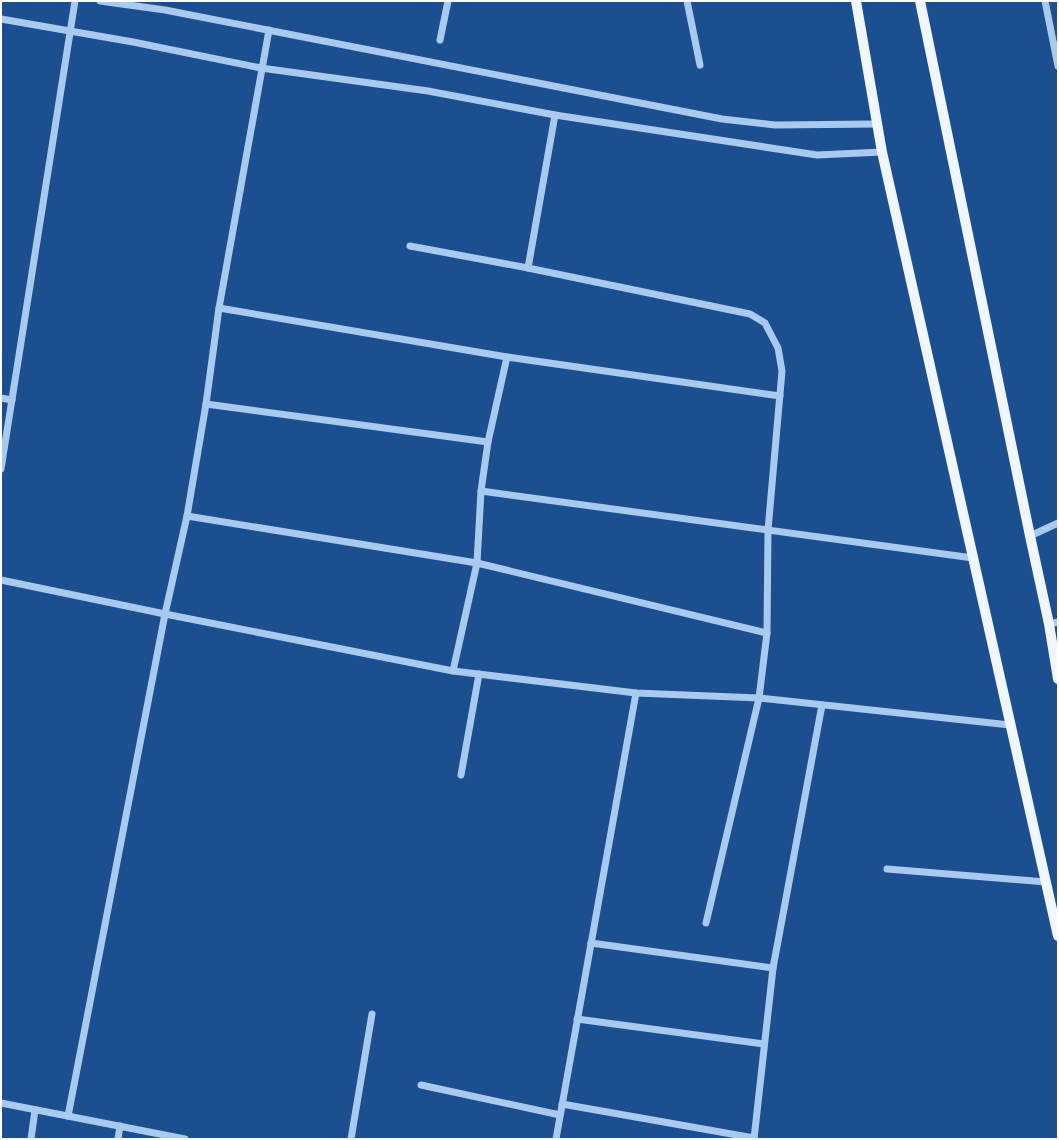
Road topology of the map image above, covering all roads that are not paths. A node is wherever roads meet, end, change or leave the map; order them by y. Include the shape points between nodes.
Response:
1 (75, 1) edge
2 (100, 1) edge
3 (448, 1) edge
4 (687, 1) edge
5 (856, 1) edge
6 (920, 1) edge
7 (1045, 1) edge
8 (147, 4) edge
9 (1, 19) edge
10 (269, 30) junction
11 (70, 31) junction
12 (440, 40) dead end
13 (700, 65) dead end
14 (1058, 66) edge
15 (261, 68) junction
16 (555, 115) junction
17 (877, 124) junction
18 (882, 152) junction
19 (410, 246) dead end
20 (528, 268) junction
21 (219, 308) junction
22 (507, 357) junction
23 (780, 396) junction
24 (1, 398) edge
25 (12, 400) junction
26 (206, 404) junction
27 (488, 442) junction
28 (1, 469) edge
29 (481, 490) junction
30 (187, 516) junction
31 (1058, 523) edge
32 (768, 530) junction
33 (1030, 536) junction
34 (973, 558) junction
35 (477, 563) junction
36 (1, 580) edge
37 (165, 614) junction
38 (1053, 623) edge
39 (767, 633) junction
40 (453, 671) junction
41 (479, 674) junction
42 (1058, 679) edge
43 (636, 693) junction
44 (759, 698) junction
45 (822, 705) junction
46 (1010, 725) junction
47 (461, 775) dead end
48 (887, 869) dead end
49 (1046, 882) junction
50 (706, 923) dead end
51 (1058, 936) edge
52 (591, 943) junction
53 (773, 968) junction
54 (372, 1014) dead end
55 (577, 1019) junction
56 (764, 1044) junction
57 (421, 1085) dead end
58 (1, 1103) edge
59 (562, 1104) junction
60 (35, 1110) junction
61 (560, 1115) junction
62 (68, 1116) junction
63 (120, 1126) junction
64 (30, 1139) edge
65 (118, 1139) edge
66 (185, 1139) edge
67 (351, 1139) edge
68 (556, 1139) edge
69 (754, 1139) edge

1 - 11 street
2 - 8 street
3 - 12 street
4 - 13 street
5 - 17 main road
6 - 33 main road
7 - 14 street
8 - 10 street
9 - 11 street
10 - 15 street
10 - 17 street via 722,119 775,125
11 - 15 street
11 - 25 street
15 - 16 street via 428,91
15 - 21 street
16 - 18 street via 817,155
16 - 20 street
17 - 18 main road
18 - 34 main road
19 - 20 street
20 - 23 street via 750,314 765,323 778,348 782,371
21 - 22 street
21 - 26 street
22 - 23 street
22 - 27 street
23 - 32 street
24 - 25 street
25 - 28 street
26 - 27 street
26 - 30 street
27 - 29 street
29 - 32 street
29 - 35 street
30 - 35 street
30 - 37 street
31 - 33 street
32 - 34 street
32 - 39 street
33 - 38 main road
34 - 46 main road
35 - 39 street
35 - 40 street
36 - 37 street
37 - 40 street
37 - 62 street
38 - 42 main road
39 - 44 street
40 - 41 street
41 - 43 street
41 - 47 street
43 - 44 street
43 - 52 street
44 - 45 street
44 - 50 street
45 - 46 street
45 - 53 street
46 - 49 main road
48 - 49 street
49 - 51 main road
52 - 53 street
52 - 55 street
53 - 56 street
54 - 67 street
55 - 56 street
55 - 59 street
56 - 69 street
57 - 61 street
58 - 60 street
59 - 61 street
59 - 69 street
60 - 62 street
60 - 64 street
61 - 68 street
62 - 63 street
63 - 65 street
63 - 66 street

